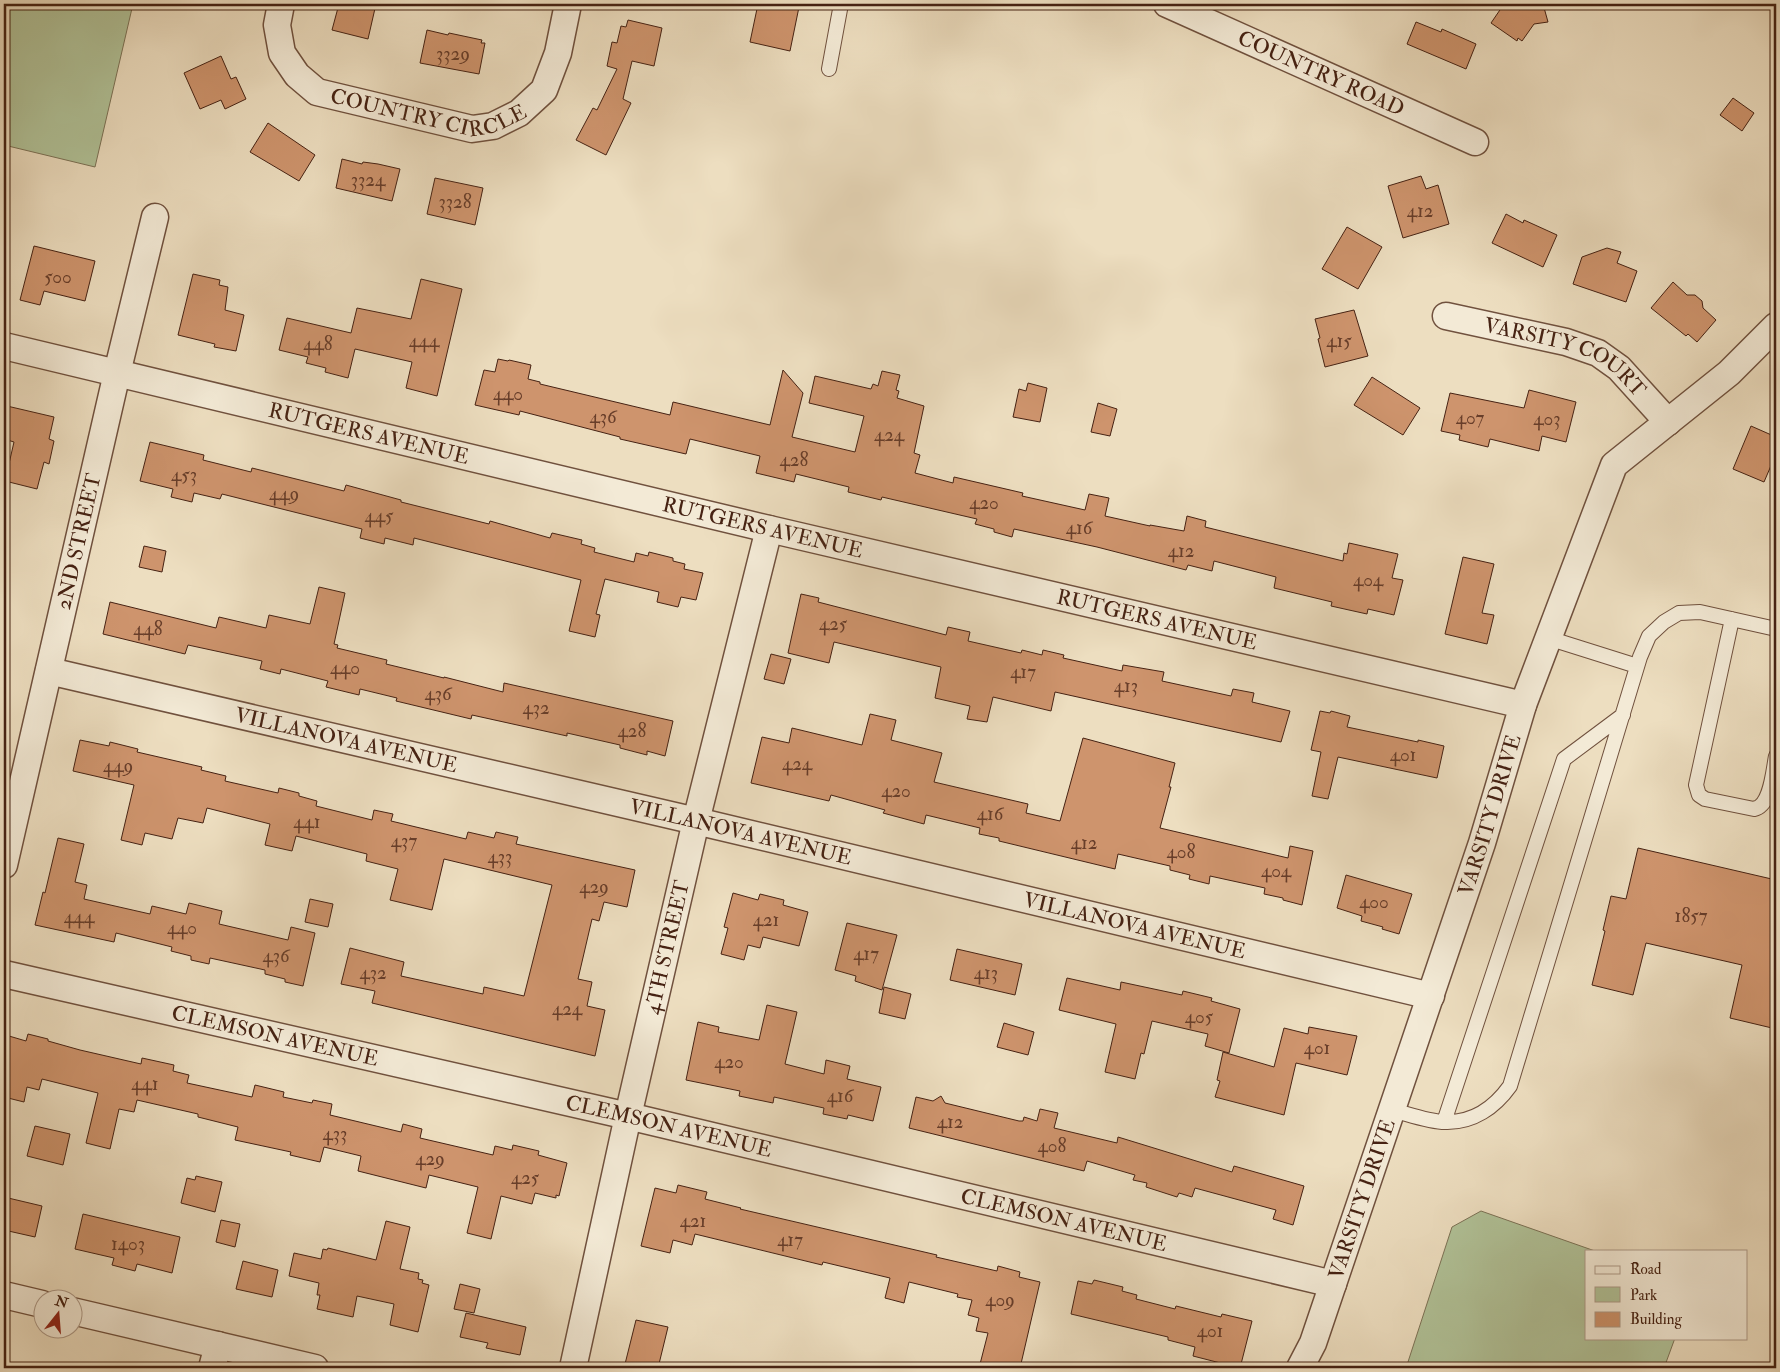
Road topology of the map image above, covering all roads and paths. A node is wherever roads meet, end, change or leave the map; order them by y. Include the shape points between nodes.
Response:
1 (281, 4) edge
2 (568, 4) edge
3 (841, 4) edge
4 (1166, 4) edge
5 (829, 69) dead end
6 (1475, 142) dead end
7 (155, 217) dead end
8 (1446, 316) dead end
9 (1776, 326) edge
10 (4, 346) edge
11 (117, 373) junction
12 (1668, 422) junction
13 (769, 529) junction
14 (1732, 619) junction
15 (1776, 629) edge
16 (1548, 638) junction
17 (1637, 666) junction
18 (49, 671) junction
19 (1523, 705) junction
20 (1623, 715) junction
21 (1776, 756) edge
22 (696, 821) junction
23 (4, 865) edge
24 (4, 974) edge
25 (1431, 996) junction
26 (1392, 1110) junction
27 (628, 1116) junction
28 (1444, 1122) junction
29 (1333, 1284) junction
30 (4, 1294) edge
31 (32, 1301) edge
32 (82, 1314) edge
33 (215, 1357) edge
34 (314, 1368) edge
35 (573, 1368) edge
36 (1300, 1368) edge

1 - 2 street, COUNTRY CIRCLE via 277,25 282,53 297,75 317,92 472,129 493,126 518,113 544,90 558,53
3 - 5 lane
4 - 6 street, COUNTRY ROAD
7 - 11 street, 2ND STREET
8 - 12 street, VARSITY COURT via 1598,352 1619,368
9 - 12 street, VARSITY DRIVE via 1730,373
10 - 11 street, RUTGERS AVENUE
11 - 13 street, RUTGERS AVENUE
11 - 18 street, 2ND STREET
12 - 16 street, VARSITY DRIVE via 1614,465
13 - 19 street, RUTGERS AVENUE
13 - 22 street, 4TH STREET
14 - 15 lane
14 - 17 lane via 1700,612 1679,613 1649,636
14 - 21 lane via 1696,785 1699,795 1705,799 1760,808 1766,801
16 - 17 lane
16 - 19 street, VARSITY DRIVE
17 - 20 lane
18 - 22 street, VILLANOVA AVENUE
18 - 23 street, 2ND STREET
19 - 25 street, VARSITY DRIVE via 1482,843
20 - 28 lane via 1564,759
20 - 28 lane via 1510,1086 1500,1099 1479,1114 1461,1121
22 - 25 street, VILLANOVA AVENUE
22 - 27 street, 4TH STREET
24 - 27 street, CLEMSON AVENUE
25 - 26 street, VARSITY DRIVE
26 - 28 lane
26 - 29 street, VARSITY DRIVE
27 - 29 street, CLEMSON AVENUE
27 - 35 street, 4TH STREET
29 - 36 street, VARSITY DRIVE via 1314,1343
30 - 31 street
32 - 33 street
33 - 34 street

